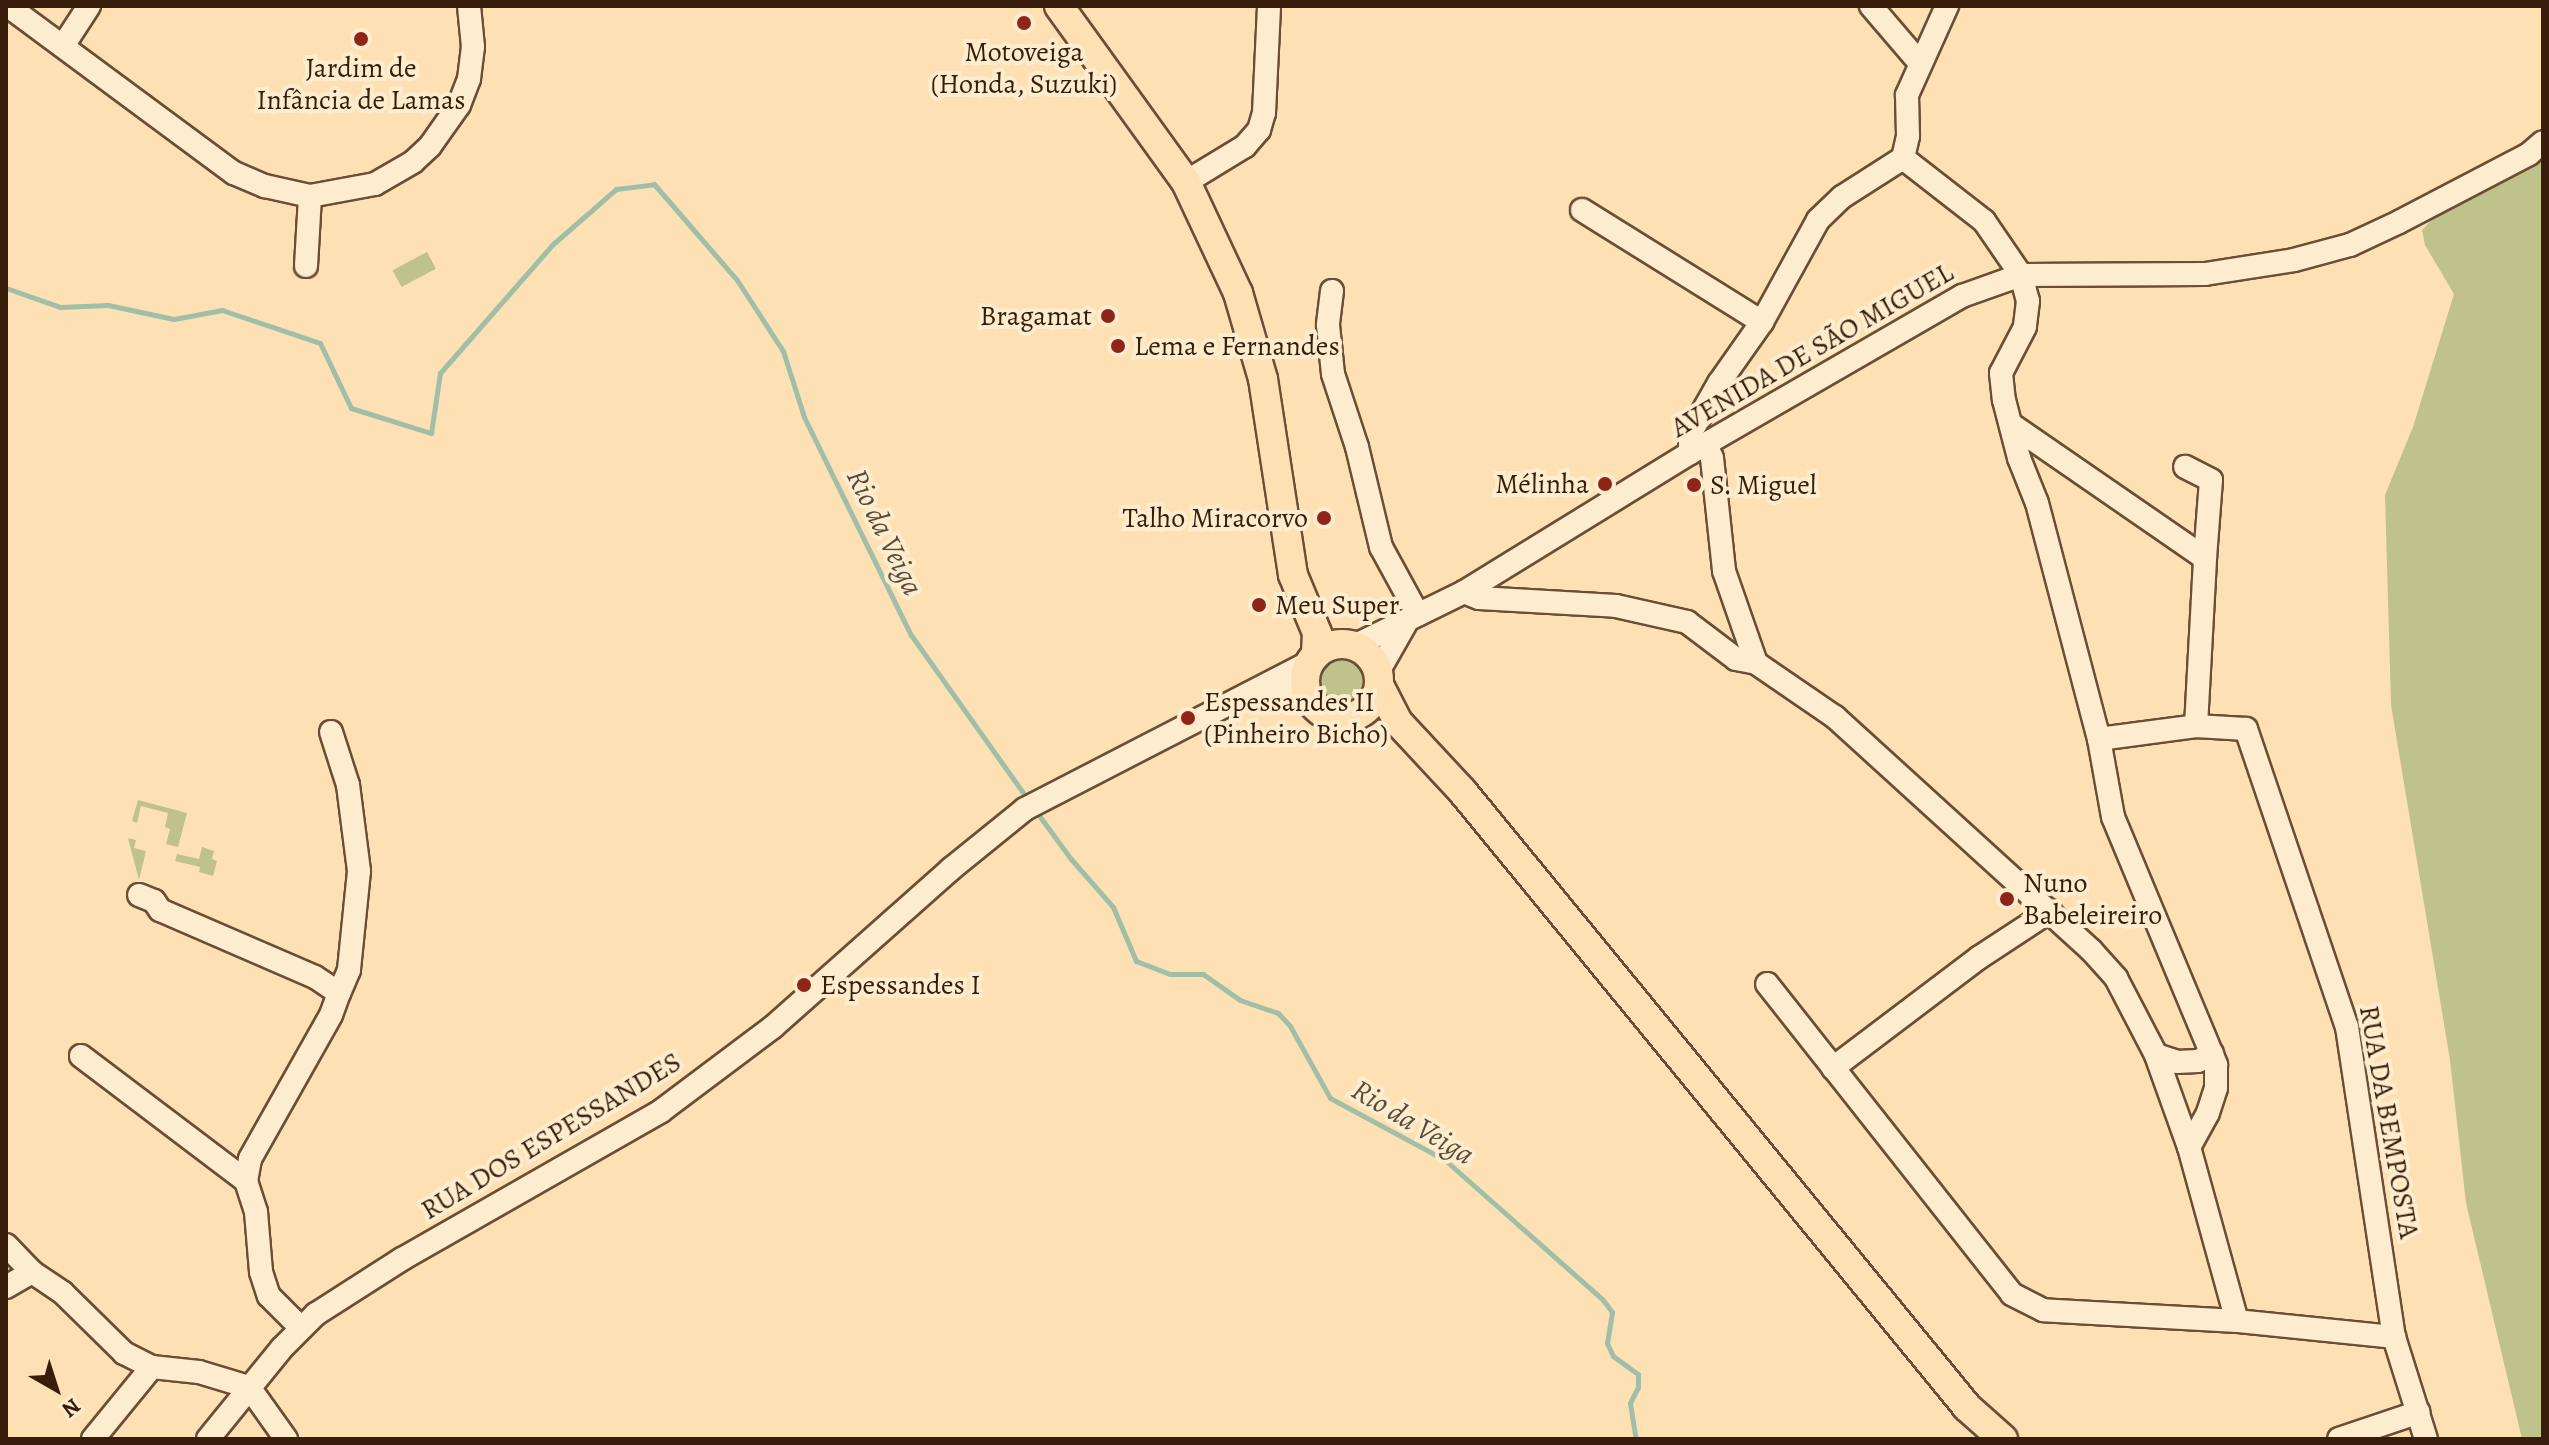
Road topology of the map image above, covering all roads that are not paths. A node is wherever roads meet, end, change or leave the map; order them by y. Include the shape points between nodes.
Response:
1 (8, 6) edge
2 (89, 6) edge
3 (469, 6) edge
4 (1059, 6) edge
5 (1269, 6) edge
6 (1871, 6) edge
7 (1947, 6) edge
8 (63, 46) junction
9 (1919, 62) junction
10 (2543, 142) edge
11 (1903, 158) junction
12 (1186, 182) junction
13 (310, 196) junction
14 (1582, 210) dead end
15 (306, 266) dead end
16 (2021, 275) junction
17 (1332, 291) dead end
18 (1762, 322) junction
19 (2012, 425) junction
20 (1698, 449) junction
21 (2185, 467) dead end
22 (2205, 558) junction
23 (1464, 592) junction
24 (1301, 593) junction
25 (1414, 617) junction
26 (1350, 645) junction
27 (1313, 658) junction
28 (1756, 663) junction
29 (1379, 679) junction
30 (1244, 700) junction
31 (1312, 703) junction
32 (1343, 718) junction
33 (1398, 722) junction
34 (2196, 726) junction
35 (331, 732) dead end
36 (2099, 739) junction
37 (139, 895) dead end
38 (2050, 911) junction
39 (1767, 984) dead end
40 (339, 993) junction
41 (2212, 1054) junction
42 (2156, 1055) junction
43 (81, 1056) dead end
44 (1833, 1068) junction
45 (2189, 1147) junction
46 (246, 1181) junction
47 (6, 1245) edge
48 (32, 1272) junction
49 (6, 1287) edge
50 (2237, 1321) junction
51 (301, 1328) junction
52 (2394, 1337) junction
53 (152, 1367) junction
54 (249, 1387) junction
55 (2419, 1412) junction
56 (93, 1439) edge
57 (208, 1439) edge
58 (286, 1439) edge
59 (2003, 1439) edge
60 (2339, 1439) edge
61 (2426, 1439) edge

1 - 8 street
2 - 8 street
3 - 13 street via 469,79 459,105 430,146 375,184
4 - 12 main road
5 - 12 street via 1259,130 1245,146
6 - 9 street
7 - 9 street
8 - 13 street via 234,173
9 - 11 street via 1907,95
10 - 16 street, AVENIDA DE SÃO MIGUEL via 2399,222 2350,245 2294,260 2205,274
11 - 16 street via 1984,221
11 - 18 street via 1842,197 1818,220
12 - 24 main road via 1238,293 1255,344 1293,575
13 - 15 street
14 - 18 street
16 - 19 street via 2028,301 2025,327 2001,373
16 - 20 street, AVENIDA DE SÃO MIGUEL via 1962,296
17 - 25 street via 1328,325 1333,374 1381,547
18 - 20 street via 1690,434
19 - 22 street
19 - 36 street
20 - 23 street, AVENIDA DE SÃO MIGUEL
20 - 28 street via 1712,458 1724,571
21 - 22 street via 2211,480
22 - 34 street
23 - 25 street, AVENIDA DE SÃO MIGUEL
23 - 28 street via 1479,598 1616,606 1687,622 1736,659
24 - 26 main road
24 - 27 main road via 1317,633
25 - 26 street, AVENIDA DE SÃO MIGUEL
25 - 29 street via 1393,640
26 - 27 main road via 1336,644
26 - 29 main road via 1365,652
27 - 30 street
27 - 31 main road via 1305,676
28 - 38 street via 1874,749
29 - 32 main road via 1367,708
29 - 33 main road
30 - 31 street via 1287,693
30 - 51 street, RUA DOS ESPESSANDES via 1034,804 939,879 773,1027 673,1103 402,1259
31 - 32 main road
32 - 33 main road
33 - 59 main road via 1473,804 1967,1407
34 - 36 street
34 - 52 street, RUA DA BEMPOSTA via 2246,729 2347,1027
35 - 40 street via 348,785 359,871 349,970
36 - 41 street via 2113,817
37 - 40 street via 160,910 315,977
38 - 42 street via 2116,978
38 - 44 street
39 - 44 street
40 - 46 street via 250,1159
41 - 42 street via 2177,1062
41 - 45 street via 2216,1088
42 - 45 street
43 - 46 street
44 - 50 street via 2012,1294 2043,1310
45 - 50 street
46 - 51 street via 269,1296
47 - 48 street
48 - 49 street
48 - 53 street via 63,1293 124,1353
50 - 52 street
51 - 54 street, RUA DOS ESPESSANDES
52 - 55 street, RUA DA BEMPOSTA
53 - 54 street via 199,1372
53 - 56 street
54 - 57 street, RUA DOS ESPESSANDES
54 - 58 street
55 - 60 street
55 - 61 street, RUA DA BEMPOSTA

